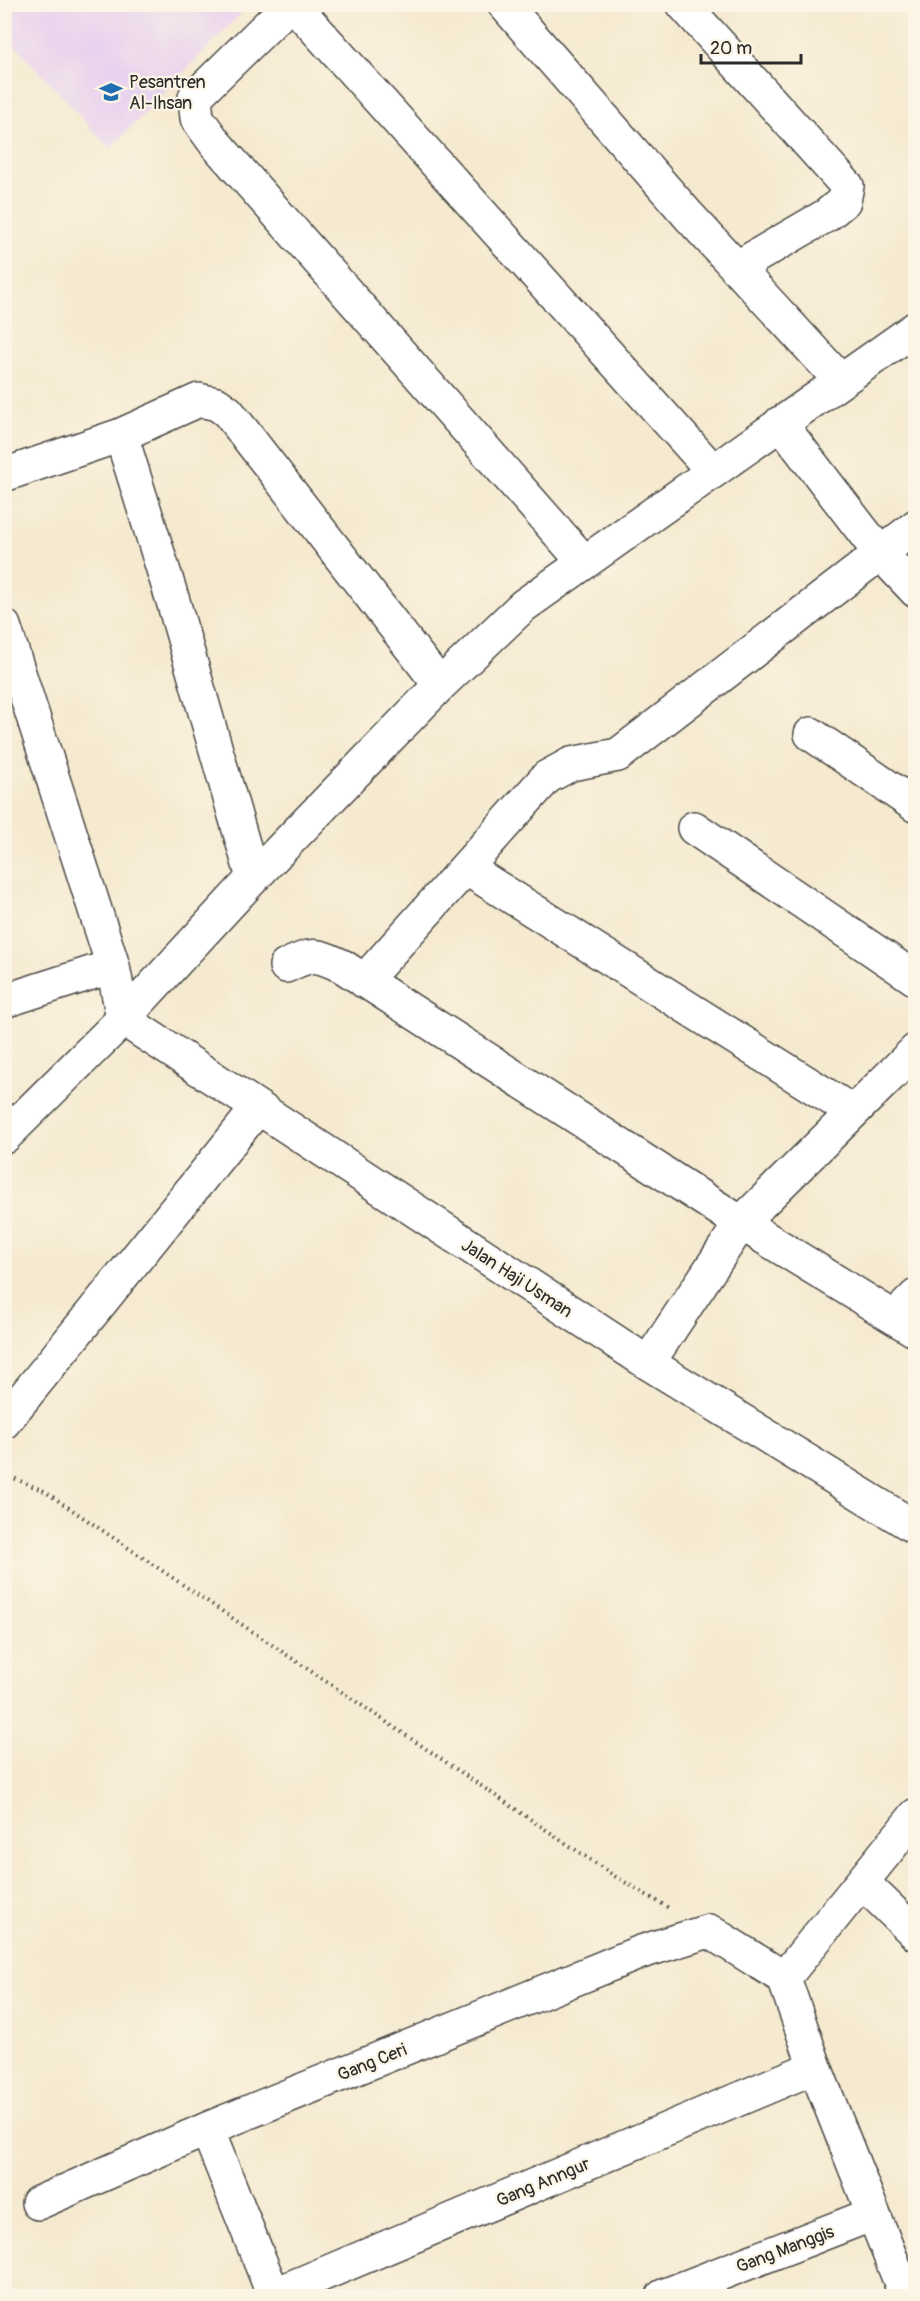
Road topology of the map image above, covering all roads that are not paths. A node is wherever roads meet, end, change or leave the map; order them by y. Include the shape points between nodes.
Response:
1 (292, 4) edge
2 (504, 4) edge
3 (683, 4) edge
4 (736, 268) junction
5 (915, 328) edge
6 (841, 381) junction
7 (780, 423) junction
8 (121, 435) junction
9 (712, 470) junction
10 (4, 475) edge
11 (915, 526) edge
12 (879, 552) junction
13 (584, 562) junction
14 (915, 591) edge
15 (4, 626) edge
16 (441, 685) junction
17 (811, 734) dead end
18 (913, 801) edge
19 (694, 828) dead end
20 (466, 868) junction
21 (254, 878) junction
22 (113, 966) junction
23 (286, 966) dead end
24 (915, 979) edge
25 (364, 981) junction
26 (4, 1001) edge
27 (123, 1019) junction
28 (915, 1050) edge
29 (258, 1109) junction
30 (853, 1112) junction
31 (4, 1137) edge
32 (741, 1223) junction
33 (909, 1315) edge
34 (648, 1363) junction
35 (4, 1422) edge
36 (915, 1528) edge
37 (915, 1815) edge
38 (862, 1882) junction
39 (915, 1934) edge
40 (784, 1978) junction
41 (815, 2067) junction
42 (207, 2129) junction
43 (38, 2203) dead end
44 (873, 2214) junction
45 (908, 2288) edge
46 (273, 2296) edge
47 (663, 2296) edge

1 - 9 street
1 - 13 street via 195,97 197,118
2 - 4 street
3 - 4 street via 847,186 844,201 827,214
4 - 6 street
5 - 6 street
6 - 7 street
7 - 9 street
7 - 12 street
8 - 10 street
8 - 16 street via 200,400 218,404
8 - 21 street
9 - 13 street
11 - 12 street
12 - 14 street
12 - 20 street via 618,755 572,764 547,777
13 - 16 street via 523,606
15 - 22 street
16 - 21 street
17 - 18 street
19 - 24 street
20 - 25 street
20 - 30 street
21 - 27 street
22 - 26 street
22 - 27 street
23 - 25 street via 307,956 320,956
25 - 32 street
27 - 29 street, Jalan Haji Usman
27 - 31 street
28 - 30 street
29 - 34 street, Jalan Haji Usman
29 - 35 street
30 - 32 street
32 - 33 street
32 - 34 street
34 - 36 street, Jalan Haji Usman
37 - 38 street
38 - 39 street
38 - 40 street
40 - 41 street
40 - 42 street, Gang Ceri via 709,1930 641,1952
41 - 44 street
41 - 46 street, Gang Anngur
42 - 43 street, Gang Ceri
42 - 46 street
44 - 45 street
44 - 47 street, Gang Manggis

